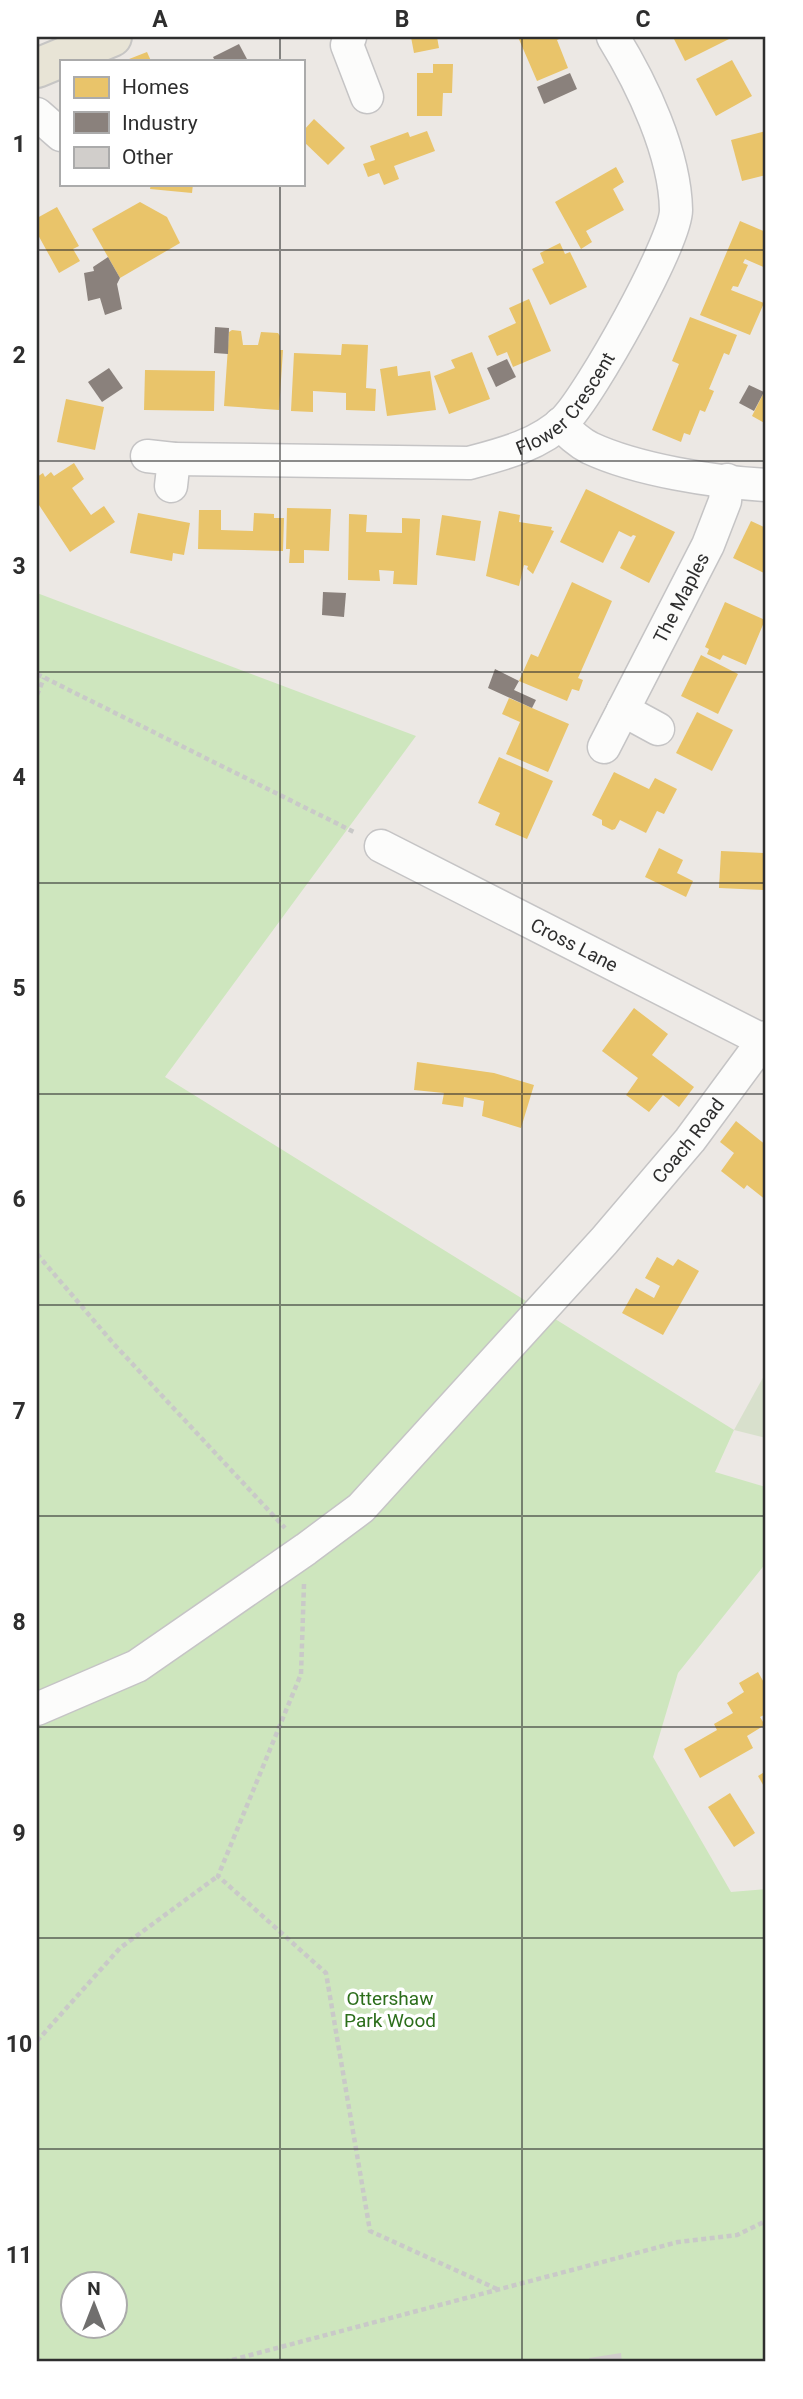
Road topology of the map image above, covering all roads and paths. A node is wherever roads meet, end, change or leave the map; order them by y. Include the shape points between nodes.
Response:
1 (112, 37) edge
2 (349, 37) edge
3 (613, 37) edge
4 (37, 68) edge
5 (367, 97) dead end
6 (37, 114) edge
7 (60, 134) edge
8 (560, 424) junction
9 (164, 467) dead end
10 (727, 480) junction
11 (766, 485) edge
12 (37, 674) edge
13 (44, 678) junction
14 (37, 695) edge
15 (623, 710) junction
16 (658, 729) dead end
17 (604, 747) dead end
18 (382, 846) joint
19 (765, 1040) edge
20 (37, 1254) edge
21 (306, 1549) junction
22 (37, 1709) edge
23 (218, 1876) junction
24 (37, 2041) edge
25 (766, 2221) edge
26 (497, 2289) junction
27 (224, 2362) edge

1 - 4 main road
2 - 5 street via 347,45
3 - 8 street, Flower Crescent via 634,72 665,149 676,213 661,258 590,389
6 - 7 street
8 - 9 street, Flower Crescent via 537,441 469,463 270,458
8 - 10 street via 589,447 631,463
10 - 11 street
10 - 15 street, The Maples via 726,501 708,545
12 - 13 path
13 - 14 path
13 - 18 path
15 - 16 street
15 - 17 street, The Maples
18 - 19 street, Cross Lane
19 - 21 street, Coach Road via 690,1140 604,1241 361,1508
20 - 21 path via 113,1343
21 - 22 street, Coach Road via 137,1666
21 - 23 path via 301,1674
23 - 24 path via 120,1948
23 - 26 path via 326,1973 370,2231
25 - 26 path via 737,2235 678,2242
26 - 27 path

